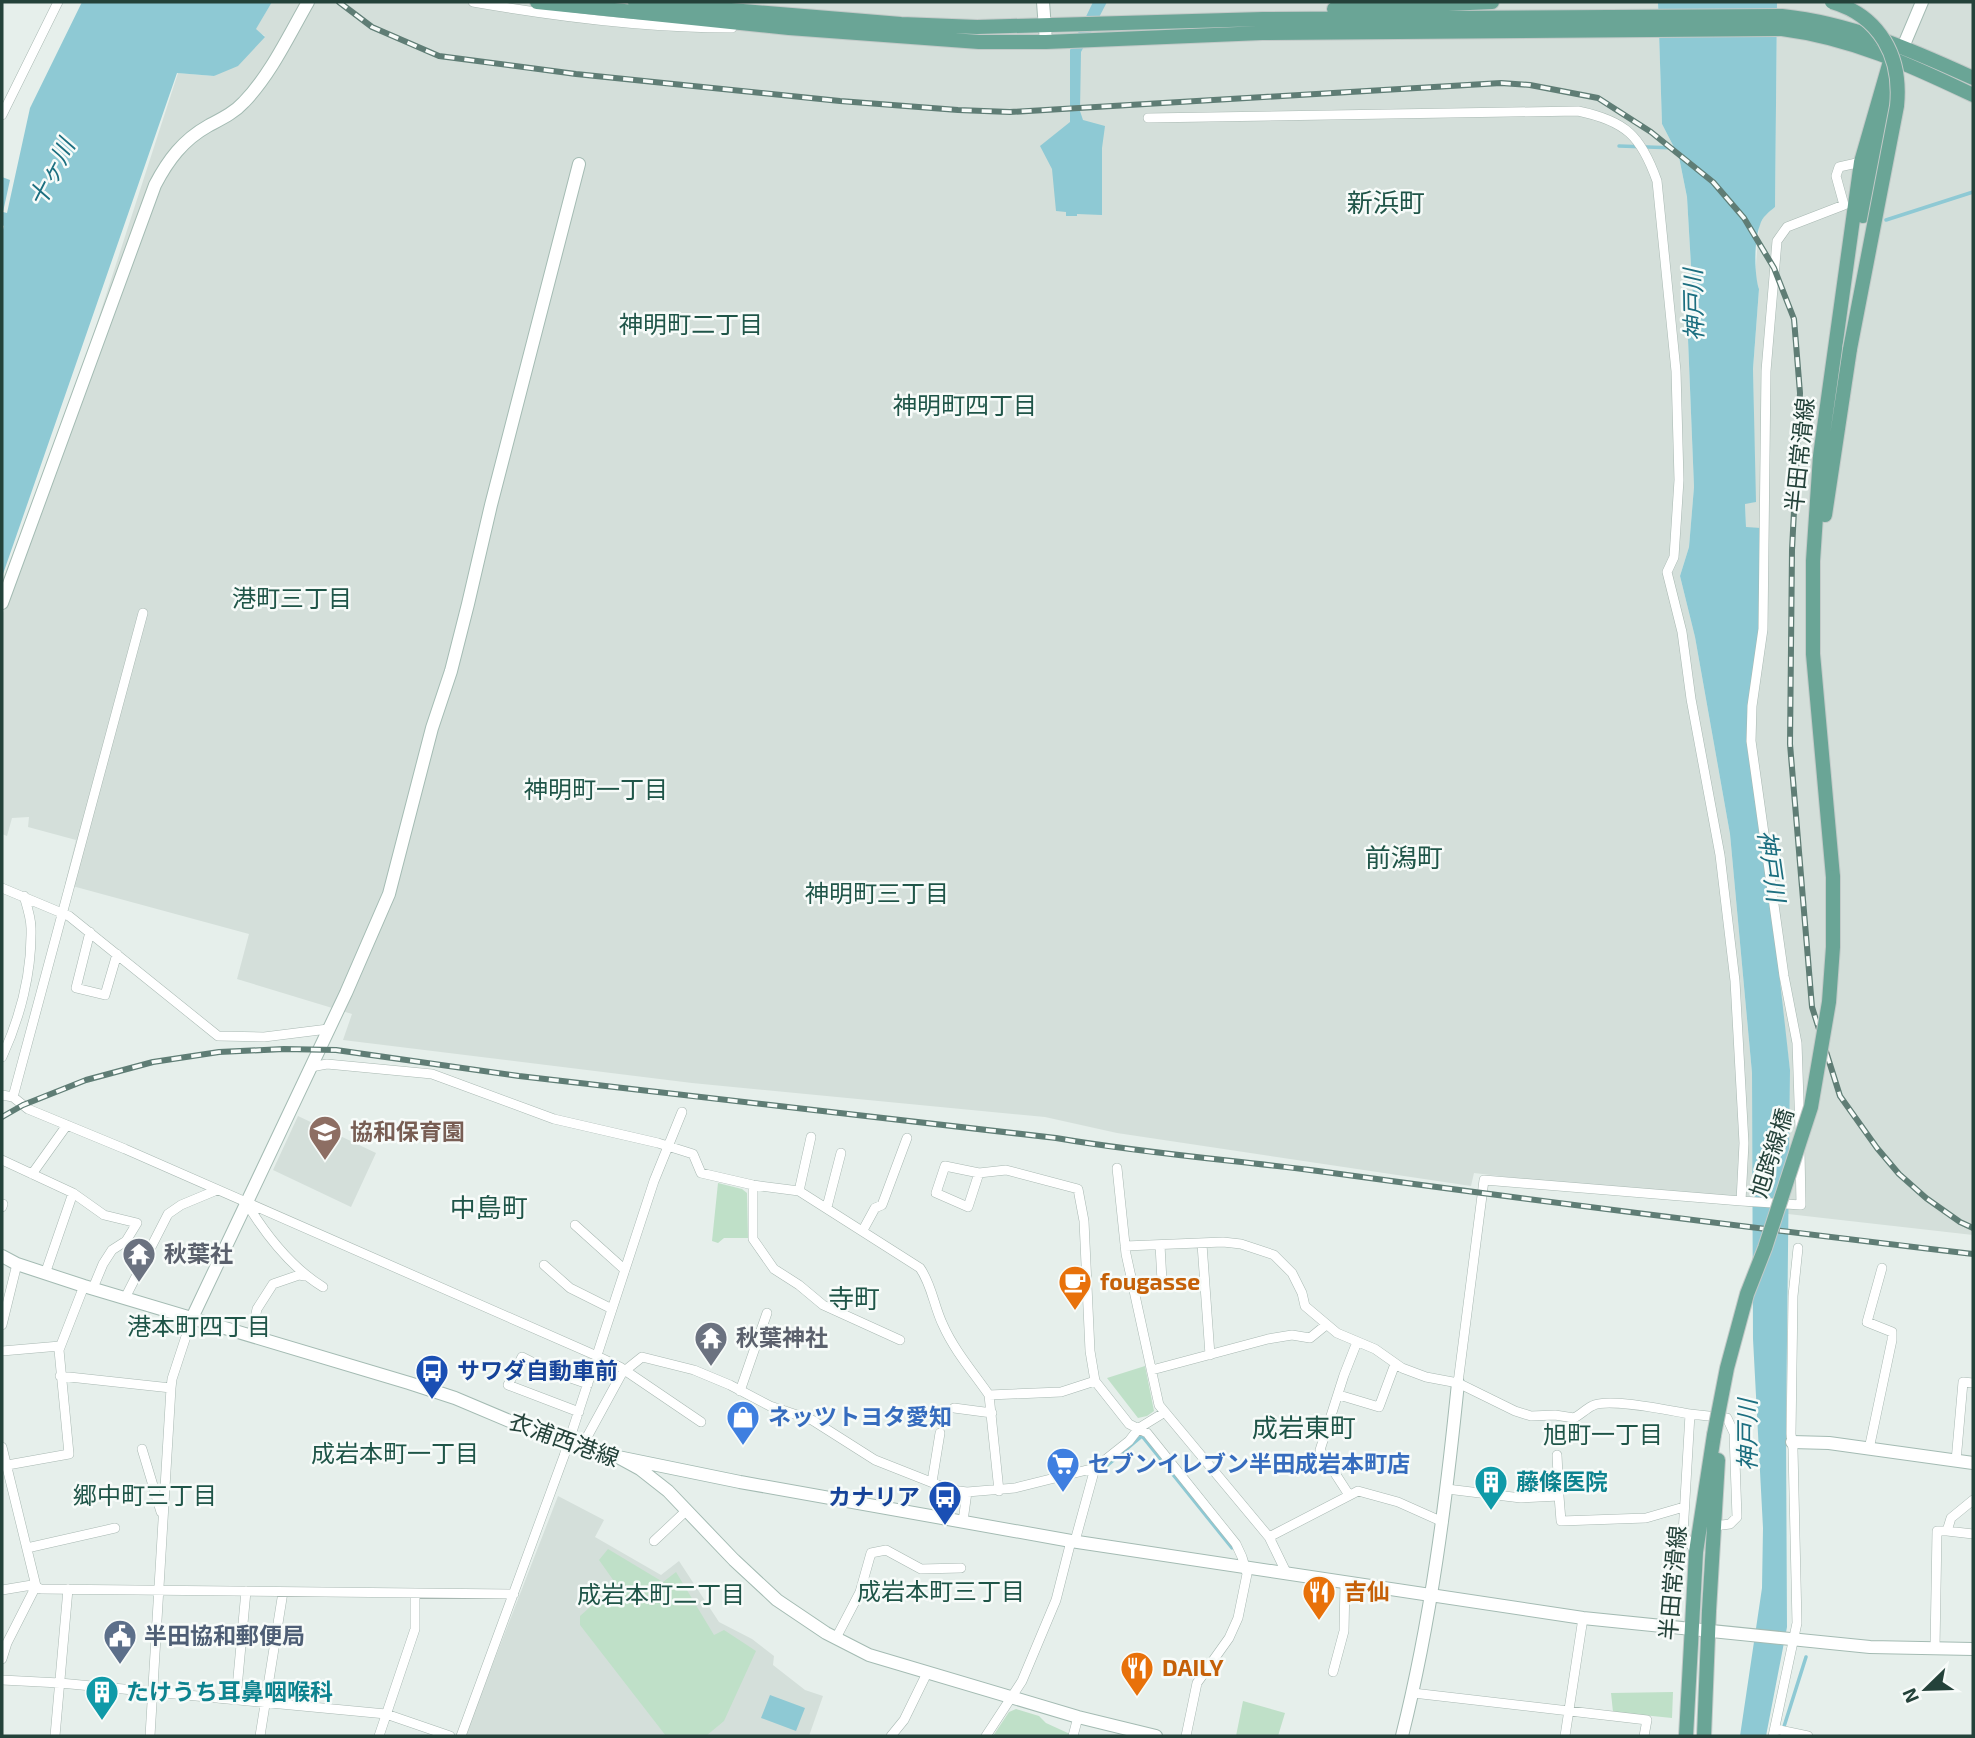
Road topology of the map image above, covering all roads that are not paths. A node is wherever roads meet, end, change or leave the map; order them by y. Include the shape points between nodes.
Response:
1 (58, 2) edge
2 (308, 2) edge
3 (473, 2) edge
4 (537, 2) edge
5 (635, 2) edge
6 (716, 2) edge
7 (1043, 2) edge
8 (1492, 2) edge
9 (1832, 2) edge
10 (1922, 2) edge
11 (1264, 19) junction
12 (789, 22) junction
13 (1637, 23) junction
14 (1045, 25) junction
15 (1046, 42) junction
16 (1898, 52) junction
17 (1973, 78) edge
18 (1973, 95) edge
19 (2, 115) edge
20 (1148, 118) dead end
21 (1861, 162) junction
22 (579, 164) dead end
23 (1825, 515) junction
24 (2, 603) edge
25 (143, 612) dead end
26 (1835, 877) junction
27 (2, 888) edge
28 (24, 896) junction
29 (61, 912) junction
30 (90, 932) junction
31 (117, 954) junction
32 (328, 1029) junction
33 (2, 1057) edge
34 (311, 1067) junction
35 (2, 1095) edge
36 (13, 1097) junction
37 (682, 1112) dead end
38 (66, 1125) junction
39 (811, 1137) dead end
40 (907, 1138) dead end
41 (667, 1146) junction
42 (841, 1153) dead end
43 (2, 1160) edge
44 (1117, 1168) dead end
45 (979, 1173) junction
46 (32, 1174) junction
47 (752, 1185) junction
48 (217, 1189) junction
49 (799, 1191) junction
50 (73, 1193) junction
51 (1741, 1201) junction
52 (246, 1203) junction
53 (827, 1206) junction
54 (575, 1225) dead end
55 (863, 1230) junction
56 (1202, 1244) junction
57 (1160, 1245) junction
58 (1125, 1246) junction
59 (1798, 1248) dead end
60 (2, 1256) edge
61 (17, 1264) junction
62 (544, 1265) dead end
63 (1882, 1268) dead end
64 (625, 1270) junction
65 (45, 1274) junction
66 (305, 1276) junction
67 (1162, 1281) dead end
68 (89, 1287) junction
69 (323, 1287) dead end
70 (125, 1298) junction
71 (612, 1309) junction
72 (767, 1313) dead end
73 (192, 1318) junction
74 (2, 1325) edge
75 (1326, 1325) junction
76 (251, 1336) junction
77 (900, 1340) dead end
78 (1357, 1342) junction
79 (60, 1346) junction
80 (2, 1351) edge
81 (1210, 1355) junction
82 (597, 1356) junction
83 (1395, 1364) junction
84 (625, 1370) junction
85 (1152, 1370) junction
86 (60, 1376) junction
87 (1095, 1381) junction
88 (1458, 1383) junction
89 (1973, 1383) edge
90 (588, 1384) junction
91 (171, 1388) junction
92 (740, 1391) junction
93 (989, 1395) junction
94 (1339, 1395) junction
95 (954, 1408) dead end
96 (579, 1412) junction
97 (1165, 1412) junction
98 (992, 1413) junction
99 (1690, 1414) junction
100 (701, 1422) dead end
101 (1139, 1428) junction
102 (940, 1433) dead end
103 (1717, 1435) junction
104 (1792, 1442) junction
105 (575, 1446) junction
106 (2, 1447) edge
107 (142, 1449) dead end
108 (1869, 1449) junction
109 (1557, 1455) dead end
110 (618, 1457) junction
111 (1956, 1461) junction
112 (1973, 1463) edge
113 (4, 1466) edge
114 (666, 1466) junction
115 (1095, 1468) junction
116 (932, 1482) junction
117 (659, 1483) junction
118 (1447, 1489) junction
119 (999, 1491) junction
120 (967, 1492) junction
121 (1349, 1496) junction
122 (1559, 1496) junction
123 (1973, 1500) edge
124 (1684, 1507) junction
125 (687, 1510) junction
126 (163, 1517) junction
127 (963, 1521) junction
128 (1443, 1522) junction
129 (1714, 1526) junction
130 (116, 1528) dead end
131 (1947, 1531) junction
132 (1973, 1534) edge
133 (1269, 1536) junction
134 (654, 1541) dead end
135 (1073, 1541) junction
136 (27, 1548) junction
137 (1696, 1552) junction
138 (1245, 1566) junction
139 (961, 1568) dead end
140 (1286, 1572) junction
141 (1345, 1581) junction
142 (36, 1586) junction
143 (68, 1589) junction
144 (2, 1590) edge
145 (159, 1590) junction
146 (246, 1591) junction
147 (283, 1592) junction
148 (415, 1592) junction
149 (514, 1594) junction
150 (1432, 1595) junction
151 (1583, 1618) junction
152 (1691, 1630) junction
153 (1708, 1632) junction
154 (836, 1638) junction
155 (1795, 1640) junction
156 (1935, 1648) junction
157 (1973, 1649) edge
158 (2, 1659) edge
159 (1333, 1672) dead end
160 (927, 1673) junction
161 (2, 1680) edge
162 (60, 1683) junction
163 (153, 1693) junction
164 (1413, 1693) junction
165 (1010, 1697) junction
166 (236, 1699) junction
167 (266, 1702) junction
168 (1570, 1710) junction
169 (386, 1714) junction
170 (1078, 1717) junction
171 (1778, 1732) edge
172 (55, 1736) edge
173 (150, 1736) edge
174 (260, 1736) edge
175 (379, 1736) edge
176 (450, 1736) edge
177 (461, 1736) edge
178 (891, 1736) edge
179 (986, 1736) edge
180 (1073, 1736) edge
181 (1156, 1736) edge
182 (1186, 1736) edge
183 (1402, 1736) edge
184 (1565, 1736) edge
185 (1644, 1736) edge
186 (1686, 1736) edge
187 (1704, 1736) edge
188 (1808, 1736) edge

1 - 19 street
2 - 24 street via 244,102 183,144 155,185
3 - 12 street via 684,28
4 - 12 main road
5 - 12 main road
6 - 12 street
7 - 14 street
8 - 11 main road via 1319,10
9 - 23 main road, bridge via 1863,16 1881,33 1893,55 1898,81
10 - 16 street
11 - 13 main road
11 - 14 main road
12 - 14 main road
12 - 15 main road via 979,42
13 - 15 main road
13 - 16 main road via 1782,22
14 - 15 street
16 - 17 main road
16 - 18 main road
16 - 21 main road, 半田常滑線
16 - 23 main road, 半田常滑線 via 1872,162 1849,301
20 - 51 street via 1578,111 1621,126 1638,139 1648,157 1657,181 1676,371 1679,480 1674,557 1667,572 1682,632 1720,855 1735,981 1744,1143
21 - 26 main road, 半田常滑線 via 1820,456 1813,561 1813,654
21 - 51 street via 1839,167 1836,176 1844,205 1787,227 1779,235 1773,268 1766,371 1763,629 1750,723 1799,1066 1801,1205
22 - 32 street via 389,894
23 - 26 main road, 半田常滑線 via 1820,662
25 - 29 street
26 - 103 main road, 旭跨線橋, bridge via 1829,1002 1811,1107 1747,1294 1727,1368
27 - 28 street
28 - 29 street
28 - 33 street via 31,927 28,967 13,1032
29 - 30 street
29 - 36 street
30 - 31 street
30 - 31 street via 76,988 105,995
31 - 32 street via 218,1035 264,1037
32 - 34 street
34 - 41 street via 327,1064 432,1074 554,1119
34 - 52 street
35 - 36 street
36 - 38 street via 28,1109
37 - 41 street
38 - 46 street
38 - 48 street
39 - 49 street
40 - 55 street via 882,1205
41 - 47 street via 693,1154 701,1173
41 - 64 street
42 - 53 street
43 - 46 street
44 - 58 street
45 - 45 street via 968,1208 936,1193 945,1166
45 - 87 street via 1006,1170 1079,1189
46 - 50 street
47 - 49 street
47 - 77 street via 753,1239 774,1269 822,1306
48 - 52 street
48 - 70 street via 168,1214
49 - 53 street
50 - 65 street
50 - 68 street via 104,1216 137,1223 126,1241 111,1250
51 - 88 street via 1484,1180
52 - 66 street
52 - 73 street
52 - 82 street
53 - 55 street
54 - 64 street
55 - 93 street via 920,1268 951,1341
56 - 57 street
56 - 75 street via 1241,1244 1274,1255 1292,1273 1305,1306
56 - 81 street
57 - 58 street
57 - 67 street
58 - 85 street
59 - 104 street via 1793,1296
60 - 61 street, 衣浦西港線
61 - 65 street, 衣浦西港線
61 - 74 street
62 - 71 street via 570,1287
63 - 108 street via 1867,1322 1892,1332 1892,1340
64 - 71 street
65 - 68 street, 衣浦西港線
66 - 69 street
66 - 76 street via 272,1284 257,1309
68 - 70 street, 衣浦西港線
68 - 79 street
70 - 73 street, 衣浦西港線
71 - 82 street
72 - 92 street
73 - 76 street, 衣浦西港線
73 - 91 street
75 - 78 street
75 - 81 street via 1310,1338 1268,1339
76 - 105 street, 衣浦西港線 via 455,1398
78 - 83 street
78 - 94 street
79 - 80 street
79 - 86 street
81 - 85 street
82 - 84 street
82 - 90 street
83 - 88 street
83 - 94 street via 1379,1407
84 - 92 street via 642,1357 694,1370
84 - 100 street
84 - 105 street
85 - 97 street via 1156,1395
86 - 91 street
86 - 113 street via 69,1454
87 - 93 street via 1061,1392
87 - 101 street via 1129,1424
88 - 99 street via 1531,1416 1574,1418 1593,1405 1607,1404
88 - 118 street
89 - 111 street via 1963,1382
90 - 96 street
90 - 96 street via 522,1357 508,1385
91 - 126 street
92 - 116 street via 812,1420 874,1460
93 - 98 street
94 - 121 street via 1320,1450
95 - 98 street
96 - 105 street
97 - 101 street
97 - 133 street
98 - 119 street
99 - 124 street
99 - 129 street via 1727,1418 1734,1433 1737,1517 1730,1524
101 - 115 street
101 - 138 street via 1236,1544
102 - 116 street
103 - 129 main road, 半田常滑線
103 - 137 main road, 半田常滑線
104 - 108 street
104 - 155 street
105 - 110 street, 衣浦西港線
105 - 149 street
106 - 113 street
107 - 126 street
108 - 111 street
109 - 122 street
110 - 114 street
110 - 117 street, 衣浦西港線
111 - 112 street
113 - 136 street
114 - 117 street via 656,1475
114 - 127 street
115 - 119 street
115 - 135 street
116 - 120 street
117 - 125 street, 衣浦西港線
118 - 122 street via 1521,1498
118 - 128 street
119 - 120 street
120 - 127 street
121 - 128 street via 1358,1492 1376,1495
121 - 133 street
122 - 124 street via 1561,1521 1646,1518
123 - 131 street via 1951,1518
124 - 137 street via 1683,1534
125 - 134 street
125 - 154 street, 衣浦西港線 via 777,1601
126 - 145 street
127 - 135 street
128 - 150 street
129 - 153 main road, 半田常滑線
130 - 136 street
131 - 132 street
131 - 156 street via 1937,1531
133 - 140 street
135 - 138 street
135 - 165 street via 1056,1600 1023,1681
136 - 142 street
137 - 152 main road, 半田常滑線
138 - 140 street
138 - 182 street via 1234,1628 1197,1683
139 - 154 street via 921,1569 886,1550 871,1553 860,1592
140 - 141 street
141 - 150 street
141 - 159 street via 1344,1631
142 - 143 street
142 - 144 street
142 - 158 street
143 - 145 street
143 - 162 street
145 - 146 street
145 - 163 street
146 - 147 street
146 - 166 street
147 - 148 street
147 - 167 street
148 - 149 street
148 - 169 street via 415,1629
149 - 177 street
150 - 151 street
150 - 164 street
151 - 152 street
151 - 168 street
152 - 153 street
152 - 186 main road, 半田常滑線
153 - 155 street
153 - 187 main road, 半田常滑線
154 - 160 street, 衣浦西港線 via 869,1655
155 - 156 street
155 - 171 street
156 - 157 street
160 - 165 street, 衣浦西港線
160 - 178 street
161 - 162 street
162 - 163 street
162 - 172 street
163 - 166 street
163 - 173 street
164 - 168 street
164 - 183 street
165 - 170 street, 衣浦西港線
165 - 179 street
166 - 167 street
167 - 169 street
167 - 174 street
168 - 184 street
168 - 185 street via 1647,1720
169 - 175 street
169 - 176 street
170 - 180 street
170 - 181 street, 衣浦西港線
171 - 188 street

